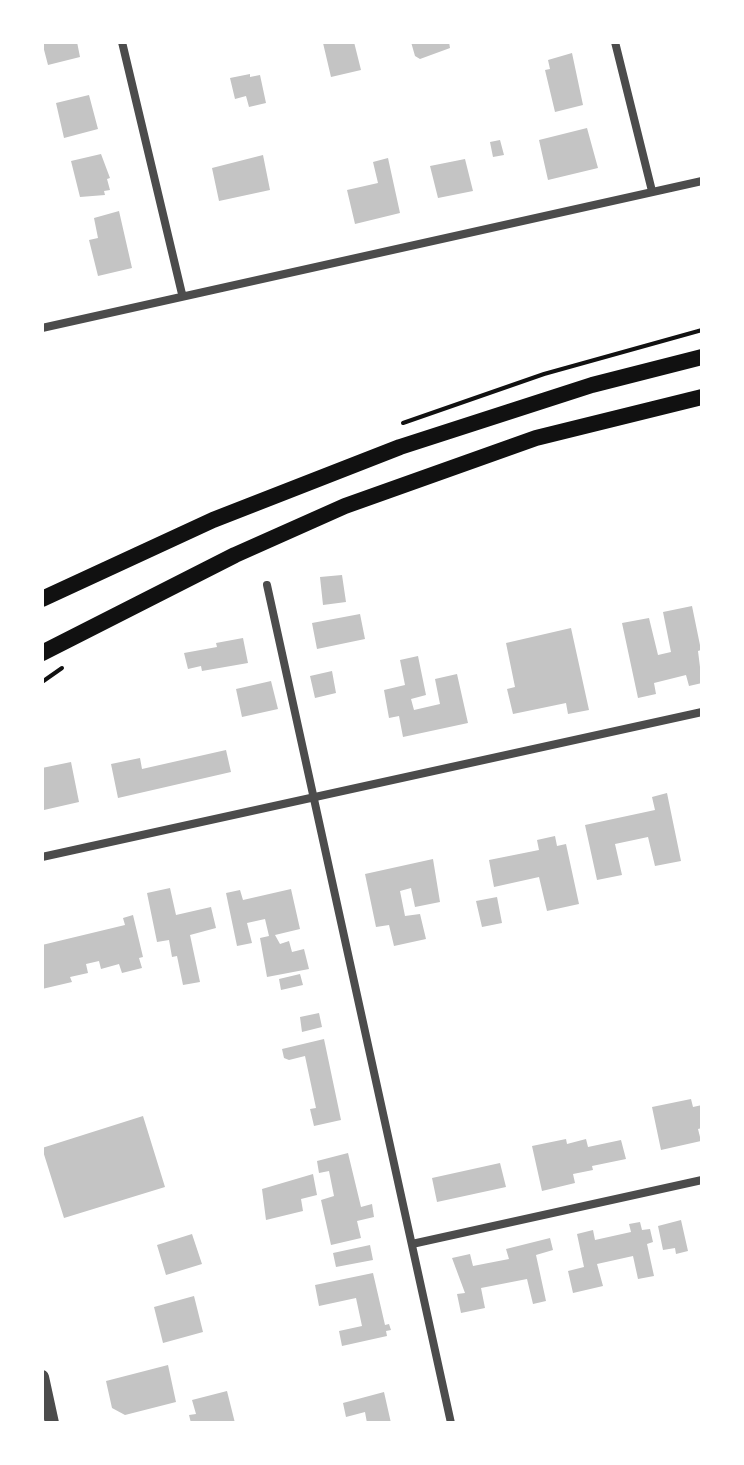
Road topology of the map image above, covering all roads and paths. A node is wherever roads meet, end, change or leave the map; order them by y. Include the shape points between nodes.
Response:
1 (122, 42) edge
2 (615, 42) edge
3 (702, 181) edge
4 (652, 191) junction
5 (182, 294) junction
6 (42, 328) edge
7 (702, 357) edge
8 (702, 397) edge
9 (267, 585) dead end
10 (42, 599) edge
11 (42, 653) edge
12 (66, 665) dead end
13 (42, 682) edge
14 (702, 712) edge
15 (313, 798) junction
16 (42, 857) edge
17 (702, 1180) edge
18 (412, 1244) junction
19 (42, 1377) edge
20 (52, 1423) edge
21 (451, 1423) edge

1 - 5 street
2 - 4 street
3 - 4 street
4 - 5 street
5 - 6 street
7 - 10 main road via 592,385 400,447 213,520
8 - 11 main road via 536,438 345,506
9 - 15 street
12 - 13 path
14 - 15 street
15 - 16 street
15 - 18 street
17 - 18 street
18 - 21 street
19 - 20 street

